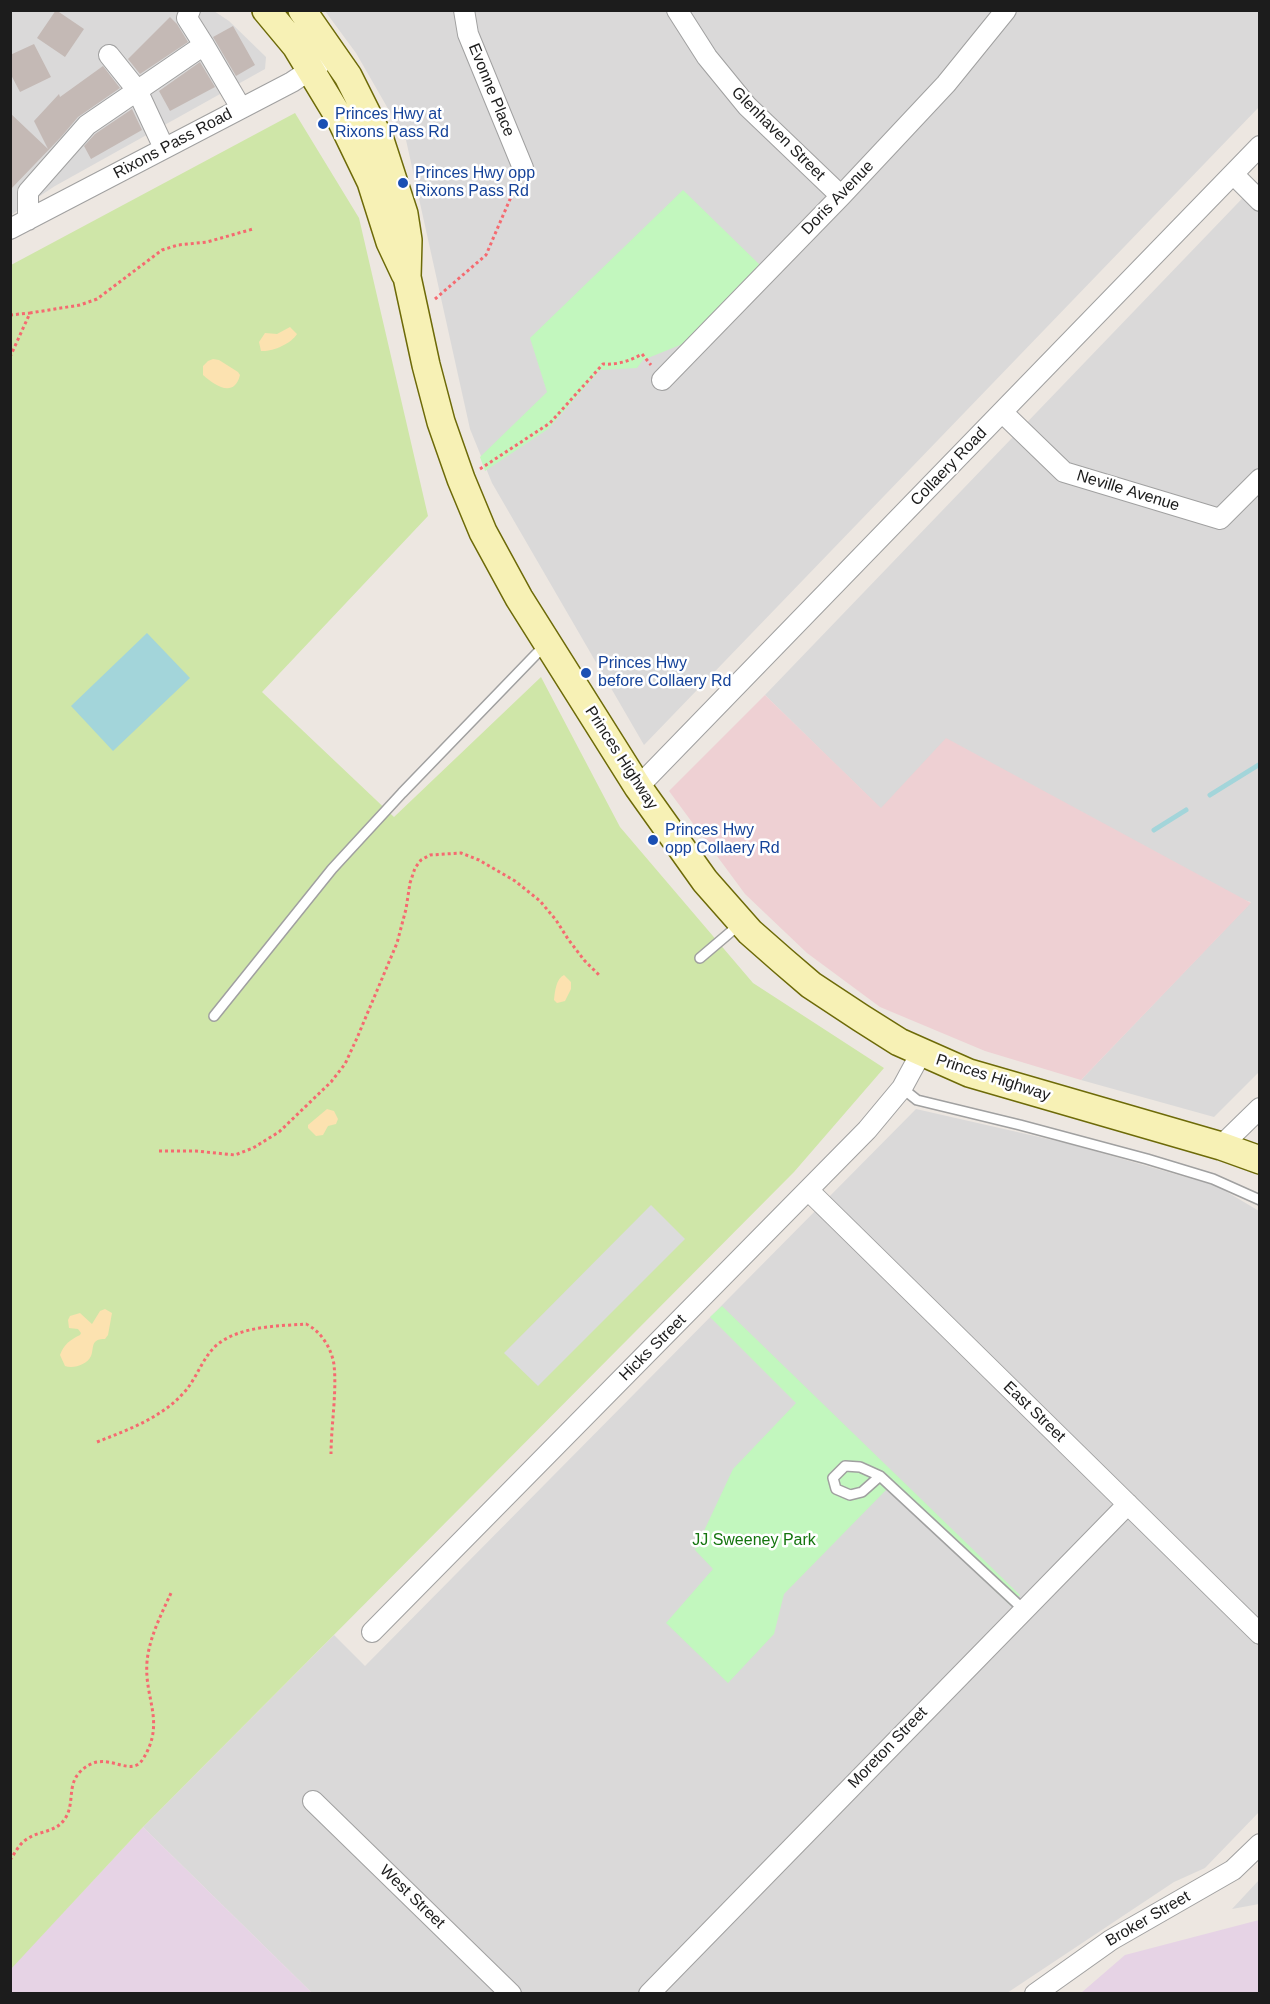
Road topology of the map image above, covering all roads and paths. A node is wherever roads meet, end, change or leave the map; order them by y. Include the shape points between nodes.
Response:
1 (190, 10) edge
2 (266, 10) edge
3 (302, 10) edge
4 (464, 10) edge
5 (677, 10) edge
6 (1006, 10) edge
7 (204, 45) junction
8 (334, 54) junction
9 (109, 55) dead end
10 (311, 70) junction
11 (137, 90) junction
12 (241, 108) junction
13 (1260, 146) edge
14 (164, 148) junction
15 (523, 168) joint
16 (1233, 174) junction
17 (841, 196) junction
18 (1260, 201) edge
19 (19, 225) edge
20 (253, 229) dead end
21 (407, 277) junction
22 (433, 300) dead end
23 (30, 313) junction
24 (10, 315) edge
25 (10, 357) edge
26 (662, 380) joint
27 (1002, 412) junction
28 (478, 470) dead end
29 (1260, 479) edge
30 (547, 643) junction
31 (638, 787) junction
32 (742, 923) junction
33 (700, 958) dead end
34 (600, 976) dead end
35 (214, 1016) dead end
36 (921, 1053) junction
37 (902, 1088) junction
38 (1260, 1108) edge
39 (1221, 1146) junction
40 (159, 1151) dead end
41 (1260, 1160) edge
42 (808, 1190) junction
43 (1260, 1200) edge
44 (97, 1442) dead end
45 (331, 1454) dead end
46 (880, 1476) junction
47 (1128, 1504) junction
48 (171, 1593) dead end
49 (1023, 1610) junction
50 (372, 1632) dead end
51 (1260, 1634) edge
52 (313, 1801) dead end
53 (1260, 1844) edge
54 (10, 1860) edge
55 (510, 1994) edge
56 (649, 1994) edge
57 (1035, 1994) edge

1 - 7 street via 187,18
2 - 10 main road, Princes Highway
3 - 8 main road, Princes Highway
4 - 15 street, Evonne Place via 468,34
5 - 17 street, Glenhaven Street via 707,57 747,106
6 - 17 street, Doris Avenue via 946,84
7 - 11 street
7 - 12 street
8 - 10 street, Rixons Pass Road
8 - 21 main road, Princes Highway via 369,116 391,172 408,240
9 - 11 street
10 - 12 street, Rixons Pass Road
10 - 21 main road, Princes Highway via 371,182 390,242
11 - 14 street
11 - 19 street via 87,125 28,192
12 - 14 street, Rixons Pass Road
13 - 16 street, Collaery Road
14 - 19 street, Rixons Pass Road
15 - 22 path via 486,255
16 - 18 street
16 - 27 street, Collaery Road
17 - 26 street, Doris Avenue
20 - 23 path via 162,250 98,299
21 - 30 main road, Princes Highway via 441,422 461,479 499,564
23 - 24 path
23 - 25 path
26 - 28 path via 642,354 620,363 603,364 550,423
27 - 29 street, Neville Avenue via 1064,472 1220,519
27 - 31 street, Collaery Road
30 - 31 main road, Princes Highway
30 - 35 lane via 332,869
31 - 32 main road, Princes Highway via 705,881
32 - 33 lane
32 - 36 main road, Princes Highway via 811,985
34 - 40 path via 540,901 515,882 461,853 430,855 415,868 392,954 345,1064 331,1082 279,1132 253,1148 235,1155
36 - 37 street, Hicks Street
36 - 39 main road, Princes Highway via 1000,1083
37 - 42 street, Hicks Street
37 - 43 lane via 917,1100 1147,1159 1213,1179
38 - 39 street
39 - 41 main road, Princes Highway
42 - 47 street, East Street
42 - 50 street, Hicks Street
44 - 45 path via 135,1427 165,1409 185,1391 218,1344 232,1336 306,1324 320,1334 334,1363
46 - 46 lane via 860,1467 845,1466 833,1479 836,1489 850,1496 862,1492
46 - 49 lane
47 - 49 street, Moreton Street
47 - 51 street, East Street
48 - 54 path via 147,1660 155,1725 142,1760 137,1766 104,1760 88,1765 74,1780 65,1818 50,1831 21,1844
49 - 56 street, Moreton Street
52 - 55 street, West Street
53 - 57 street, Broker Street via 1233,1870 1111,1940

